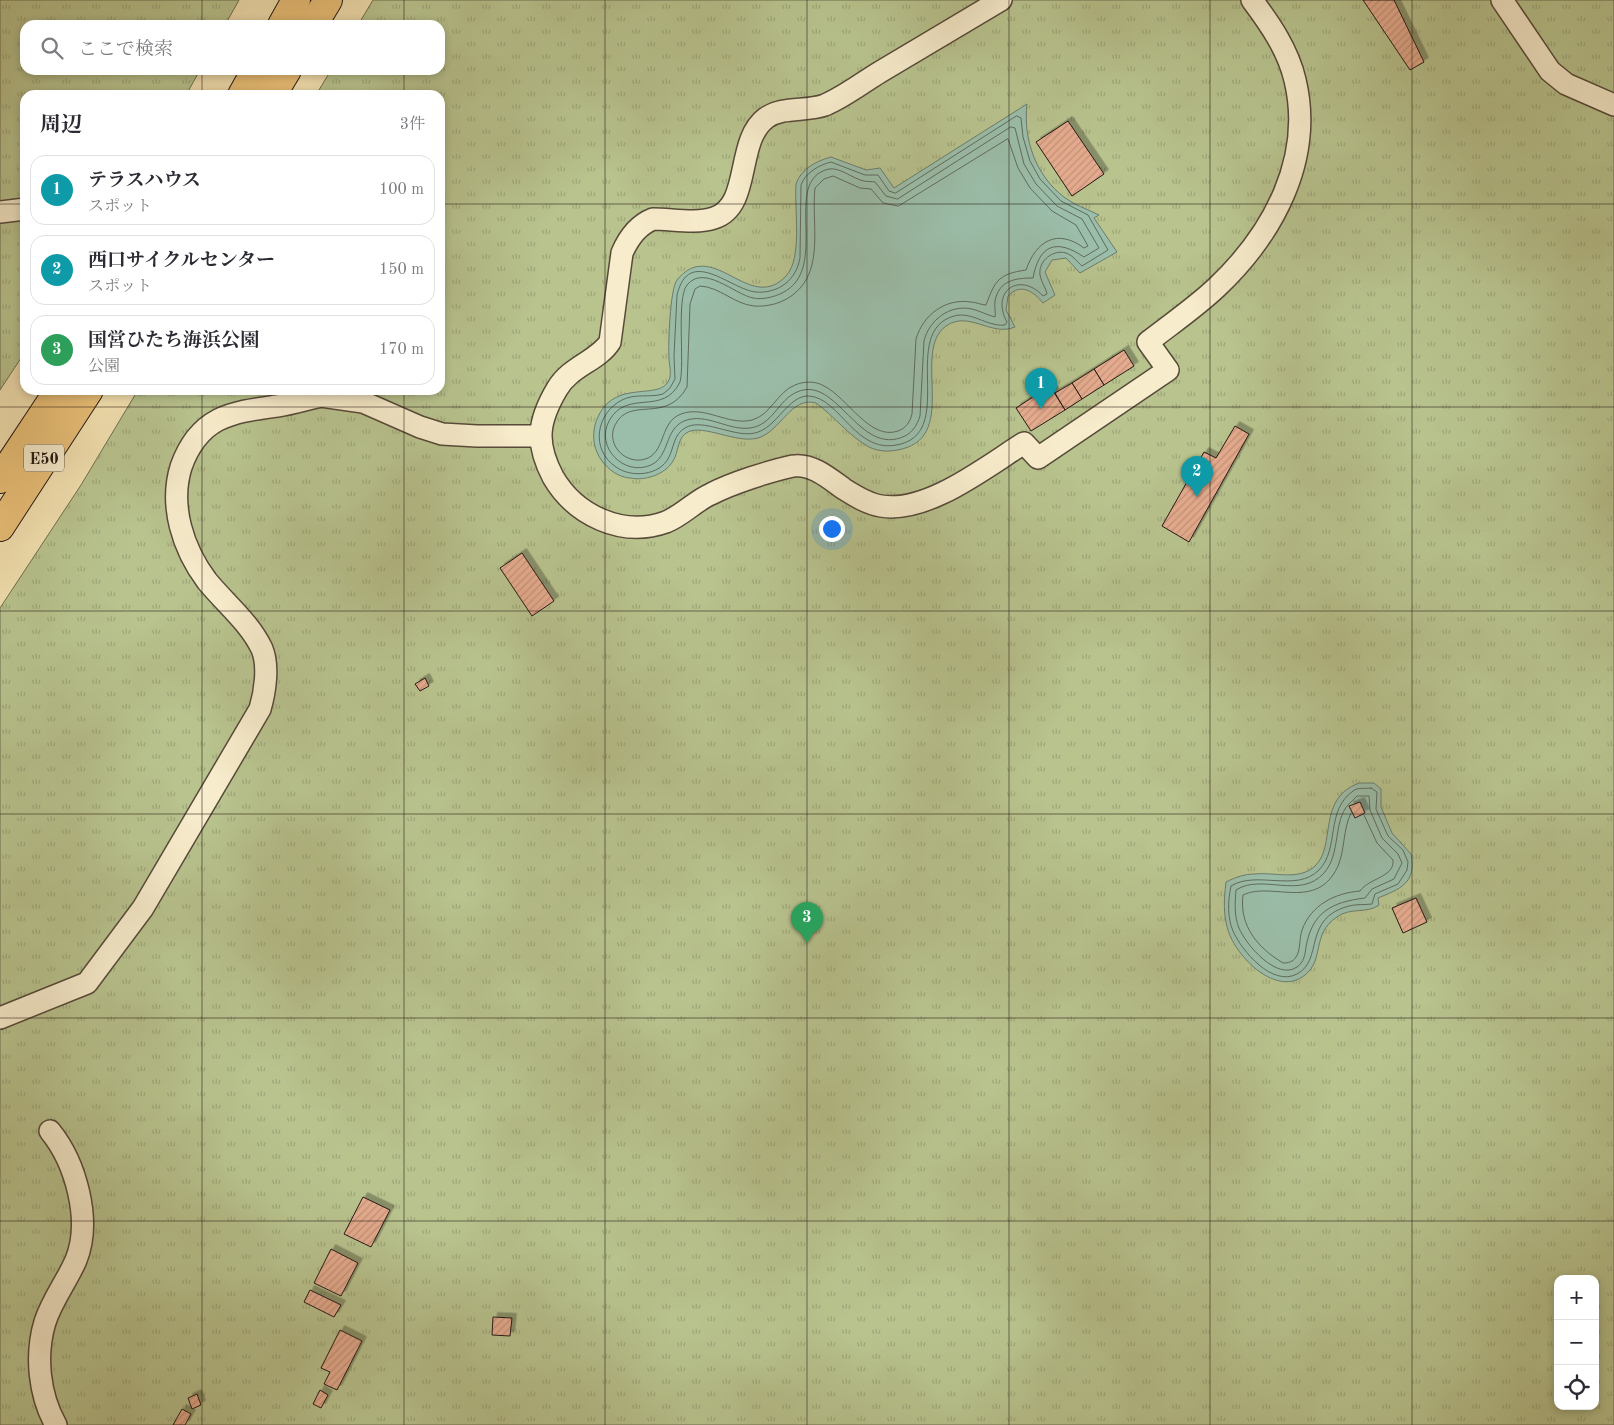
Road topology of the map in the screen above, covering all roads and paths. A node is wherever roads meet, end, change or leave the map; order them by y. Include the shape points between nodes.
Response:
1 (296, 0) edge
2 (328, 0) edge
3 (1001, 0) edge
4 (1252, 0) edge
5 (1502, 0) edge
6 (285, 20) edge
7 (316, 20) edge
8 (253, 75) edge
9 (284, 75) edge
10 (245, 90) edge
11 (275, 90) edge
12 (1614, 105) edge
13 (20, 209) edge
14 (0, 212) edge
15 (56, 395) edge
16 (86, 395) edge
17 (314, 395) edge
18 (349, 395) edge
19 (363, 396) edge
20 (539, 436) junction
21 (0, 479) edge
22 (0, 527) edge
23 (0, 1018) edge
24 (50, 1131) dead end
25 (56, 1425) edge

1 - 6 highway
2 - 7 highway
3 - 20 street via 825,104 768,117 757,126 750,140 738,189 728,210 704,220 653,219 647,222 628,240 622,253 610,342 606,349 577,367 558,386
4 - 20 street via 1276,34 1295,79 1301,133 1290,185 1252,250 1219,286 1148,342 1168,370 1038,458 1024,443 926,500 908,505 882,506 868,502 809,468 794,466 718,490 665,522 623,526 602,521 571,501 560,488 544,456
5 - 12 street via 1550,72 1566,84
8 - 10 highway
9 - 11 highway
13 - 14 street
15 - 21 highway, E50
16 - 22 highway, E50
17 - 23 street via 278,406 242,411 217,421 199,433 185,455 177,480 176,504 181,529 192,556 207,580 241,618 263,652 265,692 260,710 143,908 87,983
18 - 19 street
19 - 20 street via 420,428 442,434
24 - 25 street via 71,1163 79,1190 81,1225 76,1260 45,1322 41,1342 39,1372 44,1396

